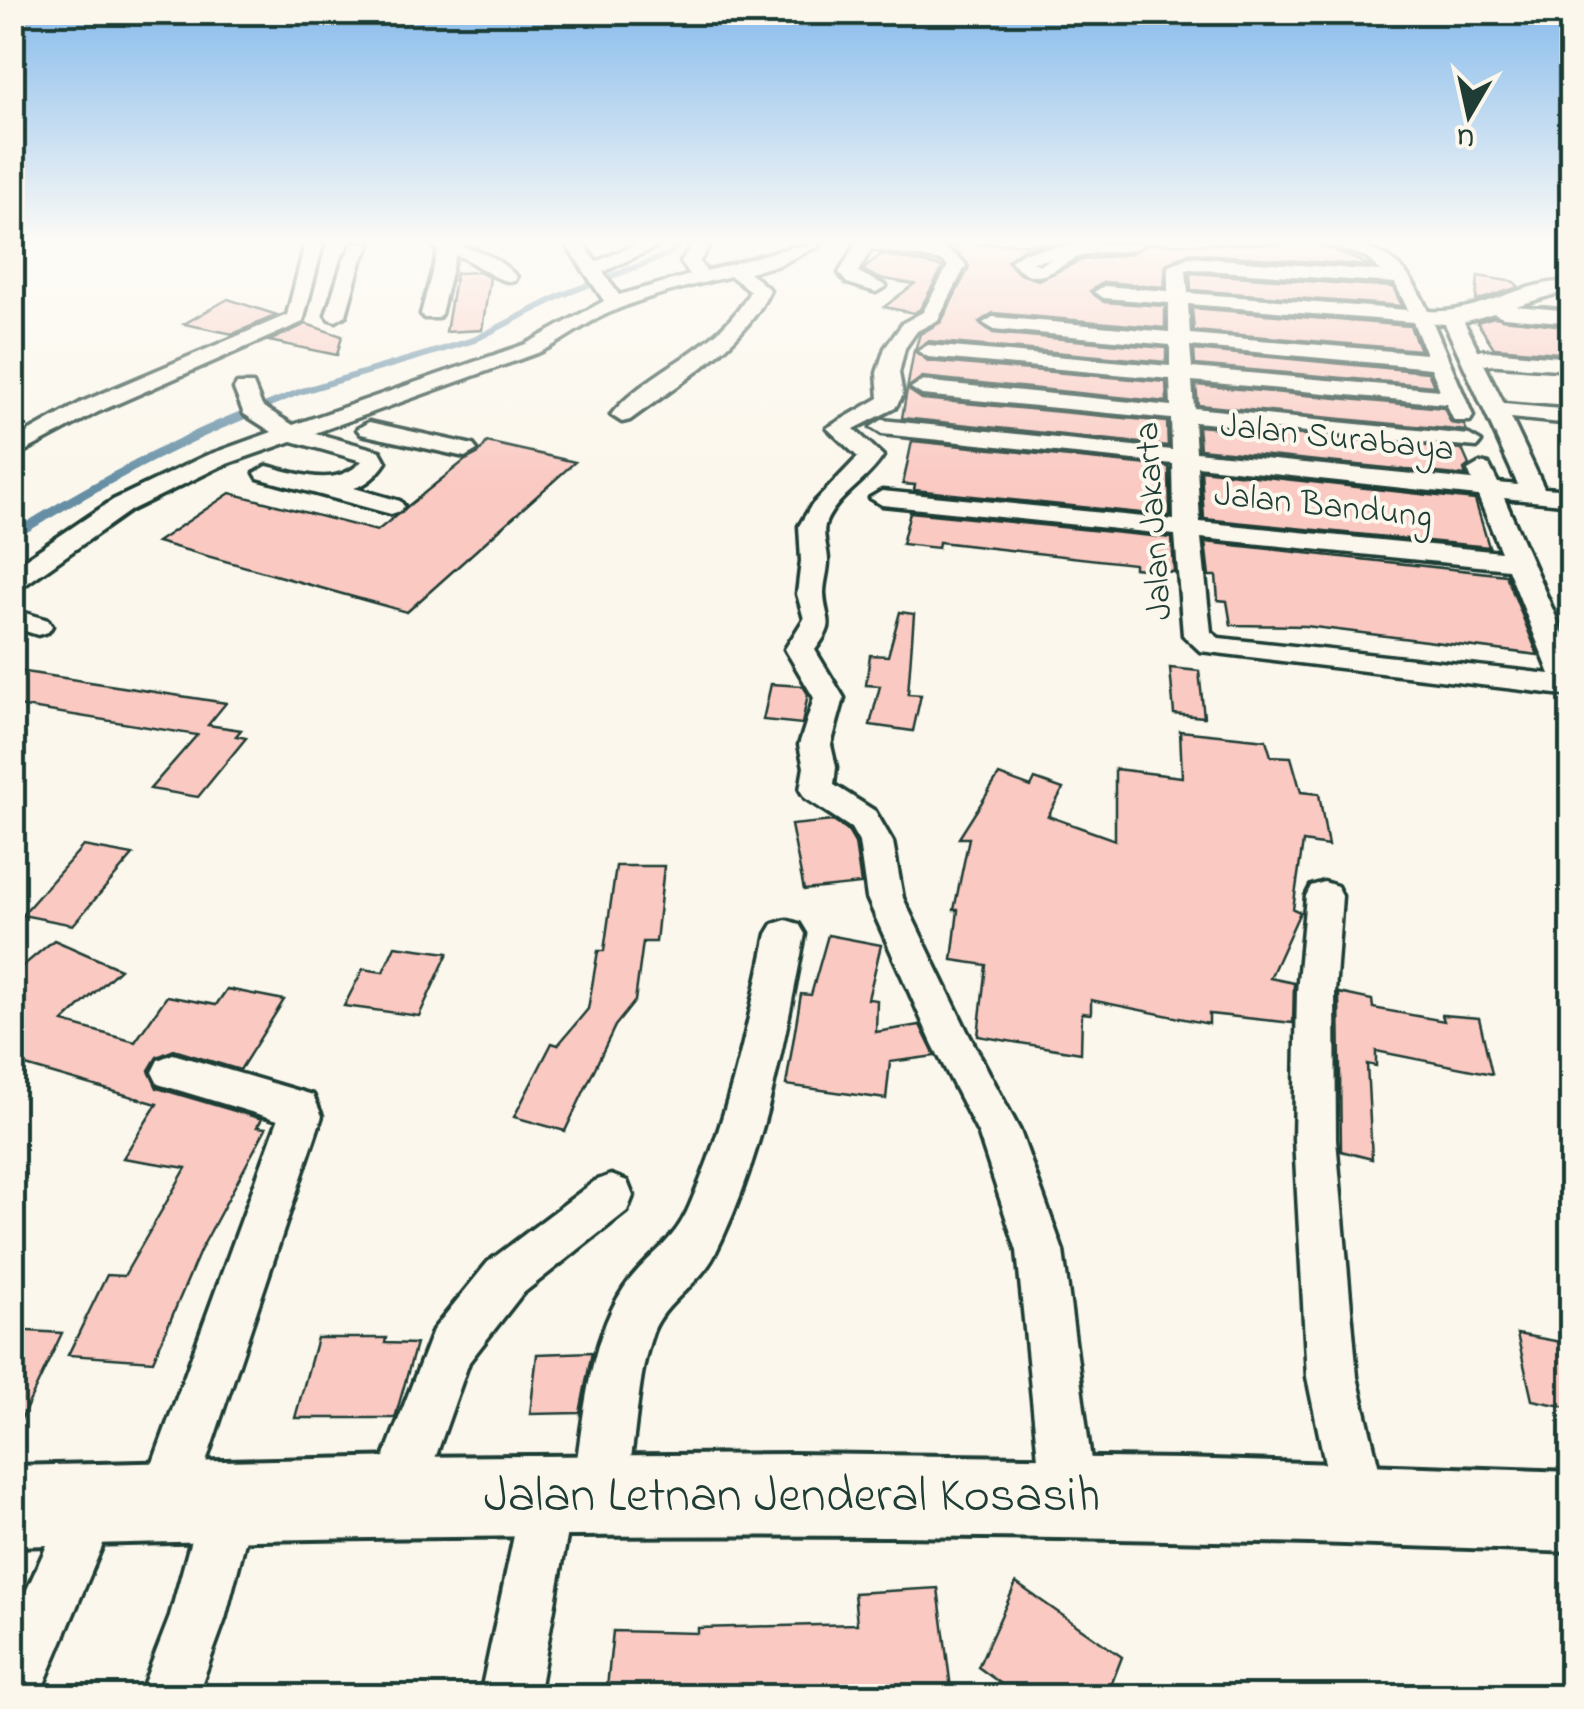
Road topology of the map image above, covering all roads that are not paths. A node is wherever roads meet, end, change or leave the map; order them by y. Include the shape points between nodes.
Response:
1 (283, 324) edge
2 (576, 324) edge
3 (737, 324) edge
4 (913, 324) edge
5 (993, 324) dead end
6 (1177, 324) edge
7 (1425, 324) edge
8 (1454, 324) edge
9 (1178, 339) junction
10 (928, 351) dead end
11 (1469, 356) junction
12 (1440, 362) junction
13 (1572, 364) edge
14 (1181, 374) junction
15 (922, 388) dead end
16 (1455, 398) junction
17 (255, 406) dead end
18 (1493, 410) junction
19 (622, 415) dead end
20 (1182, 415) junction
21 (1572, 417) edge
22 (882, 428) dead end
23 (289, 433) junction
24 (1469, 442) junction
25 (12, 450) edge
26 (465, 450) dead end
27 (362, 453) junction
28 (1185, 458) junction
29 (267, 473) dead end
30 (328, 488) junction
31 (1487, 489) junction
32 (1535, 494) junction
33 (882, 498) dead end
34 (1572, 498) edge
35 (391, 506) dead end
36 (1187, 528) junction
37 (1519, 562) junction
38 (12, 581) edge
39 (1571, 685) edge
40 (1324, 896) dead end
41 (786, 934) dead end
42 (173, 1072) dead end
43 (611, 1196) dead end
44 (573, 1493) junction
45 (396, 1496) junction
46 (1069, 1498) junction
47 (162, 1501) junction
48 (1360, 1502) junction
49 (12, 1506) edge
50 (1572, 1512) edge
51 (12, 1691) edge
52 (168, 1696) edge
53 (509, 1696) edge

1 - 25 street via 90,407
2 - 23 street via 534,348
3 - 19 street
4 - 46 street via 898,338 887,403 839,428 871,456 834,493 810,532 816,564 808,600 818,620 800,649 829,698 815,745 816,790 863,820 876,842 885,898 999,1131 1040,1251
5 - 9 street
6 - 9 street, Jalan Jakarta
7 - 12 street
8 - 11 street
9 - 12 street
9 - 14 street, Jalan Jakarta
10 - 14 street
11 - 13 street
11 - 18 street
12 - 16 street
14 - 16 street
14 - 20 street, Jalan Jakarta
15 - 20 street
16 - 24 street
17 - 23 street
18 - 21 street
18 - 32 street
20 - 24 street
20 - 28 street, Jalan Jakarta
22 - 28 street, Jalan Surabaya
23 - 27 street
23 - 38 street via 150,490
24 - 31 street
26 - 27 street via 381,431
27 - 30 street via 372,456 368,470
28 - 31 street, Jalan Surabaya
28 - 36 street, Jalan Jakarta
29 - 30 street
30 - 35 street
31 - 32 street, Jalan Surabaya
31 - 37 street
32 - 34 street, Jalan Surabaya
33 - 36 street, Jalan Bandung
36 - 37 street, Jalan Bandung
36 - 39 street, Jalan Jakarta via 1195,626 1210,645
37 - 39 street
40 - 48 street via 1315,1140 1332,1376
41 - 44 street via 764,1050 730,1165 691,1254 650,1290 635,1316
42 - 47 street via 288,1104 301,1116
43 - 45 street via 504,1278 450,1346
44 - 45 highway, Jalan Letnan Jenderal Kosasih
44 - 46 highway, Jalan Letnan Jenderal Kosasih
44 - 53 street
45 - 47 highway, Jalan Letnan Jenderal Kosasih
46 - 48 highway, Jalan Letnan Jenderal Kosasih
47 - 49 highway, Jalan Letnan Jenderal Kosasih
47 - 51 street
47 - 52 street via 197,1619
48 - 50 highway, Jalan Letnan Jenderal Kosasih

